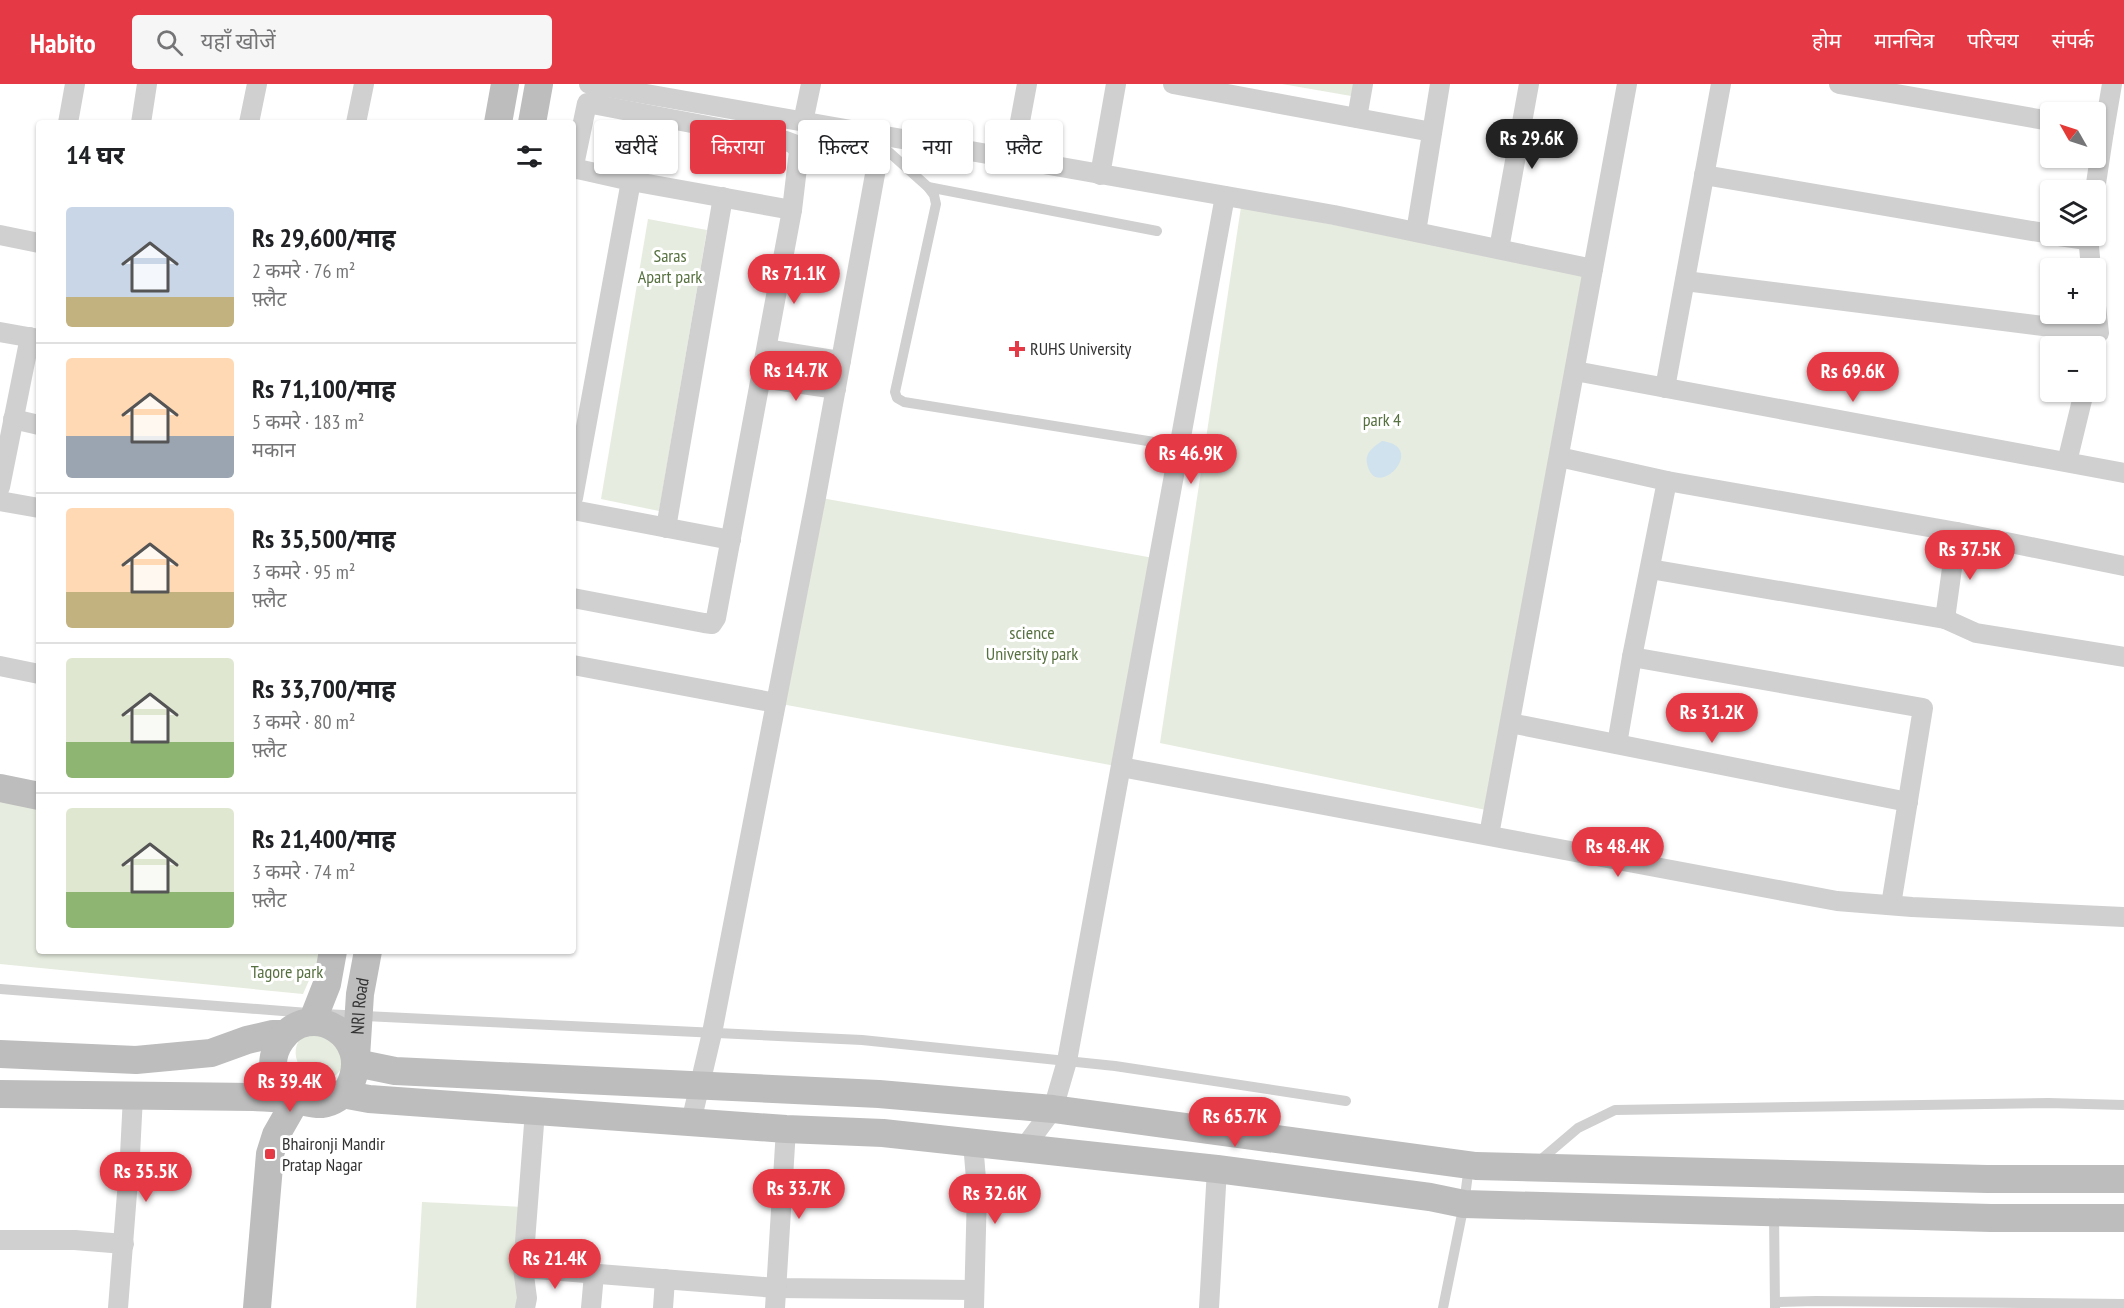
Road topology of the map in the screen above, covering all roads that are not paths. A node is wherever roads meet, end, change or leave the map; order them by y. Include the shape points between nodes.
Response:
1 (75, 84) edge
2 (147, 84) edge
3 (256, 84) edge
4 (364, 84) edge
5 (505, 84) edge
6 (539, 84) edge
7 (588, 84) edge
8 (811, 84) edge
9 (1027, 84) edge
10 (1116, 84) edge
11 (1364, 84) edge
12 (1440, 84) edge
13 (1529, 84) edge
14 (1627, 84) edge
15 (1721, 84) edge
16 (1839, 84) edge
17 (2112, 84) edge
18 (1183, 85) edge
19 (658, 90) edge
20 (1261, 92) edge
21 (2106, 107) edge
22 (1357, 118) junction
23 (69, 120) edge
24 (141, 120) edge
25 (250, 120) edge
26 (357, 120) edge
27 (499, 120) edge
28 (533, 120) edge
29 (803, 120) edge
30 (1020, 120) edge
31 (2040, 120) edge
32 (798, 121) edge
33 (1432, 132) junction
34 (890, 142) edge
35 (890, 150) edge
36 (576, 155) edge
37 (985, 155) edge
38 (1063, 168) edge
39 (576, 170) edge
40 (875, 174) edge
41 (1100, 174) junction
42 (1704, 175) junction
43 (631, 181) junction
44 (928, 187) junction
45 (1226, 196) junction
46 (723, 197) junction
47 (792, 210) junction
48 (1157, 231) dead end
49 (1416, 232) junction
50 (2040, 232) edge
51 (0, 235) edge
52 (36, 242) edge
53 (1499, 249) junction
54 (1593, 269) junction
55 (1685, 281) junction
56 (0, 332) edge
57 (2069, 336) edge
58 (34, 338) edge
59 (767, 349) junction
60 (841, 361) junction
61 (1575, 371) junction
62 (761, 378) junction
63 (1665, 388) junction
64 (836, 390) junction
65 (2082, 402) edge
66 (13, 419) junction
67 (36, 424) edge
68 (1179, 446) junction
69 (1559, 457) junction
70 (2067, 462) junction
71 (2124, 473) edge
72 (1667, 481) junction
73 (576, 482) edge
74 (0, 488) edge
75 (0, 501) edge
76 (36, 507) edge
77 (576, 511) edge
78 (666, 528) junction
79 (1958, 531) junction
80 (731, 540) junction
81 (2124, 566) edge
82 (1650, 569) junction
83 (576, 599) edge
84 (1945, 619) junction
85 (1632, 657) junction
86 (2124, 657) edge
87 (0, 666) edge
88 (576, 666) edge
89 (36, 672) edge
90 (776, 703) junction
91 (1510, 723) junction
92 (1617, 744) junction
93 (1121, 767) junction
94 (0, 788) edge
95 (36, 795) edge
96 (1908, 802) junction
97 (1489, 835) junction
98 (1891, 905) junction
99 (2124, 917) edge
100 (332, 954) edge
101 (367, 954) edge
102 (0, 989) edge
103 (359, 1014) junction
104 (314, 1018) junction
105 (712, 1033) junction
106 (285, 1034) junction
107 (0, 1054) edge
108 (1067, 1061) junction
109 (356, 1063) junction
110 (698, 1086) junction
111 (0, 1094) edge
112 (342, 1094) junction
113 (133, 1096) junction
114 (254, 1097) junction
115 (296, 1100) junction
116 (1346, 1101) dead end
117 (2124, 1105) edge
118 (1053, 1109) junction
119 (535, 1111) junction
120 (691, 1122) junction
121 (786, 1129) junction
122 (972, 1143) junction
123 (1024, 1148) junction
124 (270, 1154) junction
125 (1469, 1165) junction
126 (1531, 1168) junction
127 (1217, 1169) junction
128 (2124, 1179) edge
129 (1464, 1204) junction
130 (1774, 1212) junction
131 (2124, 1218) edge
132 (0, 1240) edge
133 (124, 1244) junction
134 (522, 1269) junction
135 (594, 1274) junction
136 (665, 1279) junction
137 (776, 1288) junction
138 (974, 1299) edge
139 (2124, 1304) edge
140 (1775, 1305) edge
141 (118, 1308) edge
142 (257, 1308) edge
143 (525, 1308) edge
144 (591, 1308) edge
145 (663, 1308) edge
146 (775, 1308) edge
147 (1209, 1308) edge
148 (1443, 1308) edge

1 - 23 street
2 - 24 street
3 - 25 street
4 - 26 street
5 - 27 street
6 - 28 street
7 - 19 street
8 - 29 street
9 - 30 street
10 - 41 street
11 - 22 street
12 - 33 street
13 - 53 street
14 - 54 street
15 - 42 street
16 - 31 street
17 - 21 street
18 - 20 street
19 - 32 street
20 - 22 street
22 - 33 street
33 - 49 street
34 - 37 street
35 - 44 lane
36 - 47 street via 587,103 786,141 799,151
38 - 41 street
39 - 43 street
40 - 60 street
41 - 45 street
42 - 50 street
42 - 55 street
43 - 46 street
43 - 73 street
44 - 48 lane
44 - 68 lane via 936,204 895,392 897,398
45 - 49 street
45 - 68 street
46 - 47 street
46 - 78 street
47 - 59 street
49 - 53 street
51 - 52 street
53 - 54 street
54 - 61 street
55 - 57 street
55 - 63 street
56 - 58 street
58 - 66 street
59 - 60 street
59 - 62 street
60 - 64 street
61 - 63 street
61 - 69 street
62 - 64 street
62 - 80 street
63 - 70 street
64 - 90 street
65 - 70 street
66 - 67 street
66 - 74 street
68 - 93 street
69 - 72 street
69 - 91 street
70 - 71 street
72 - 79 street
72 - 82 street
75 - 76 street
77 - 78 street
78 - 80 street
79 - 81 street
79 - 84 street
80 - 83 street via 712,624
82 - 84 street
82 - 85 street
84 - 86 street via 1976,633
85 - 92 street
85 - 96 street via 1923,708
87 - 89 street
88 - 90 street
90 - 105 street
91 - 92 street
91 - 97 street
92 - 96 street
93 - 97 street
93 - 108 street
94 - 95 street
96 - 98 street
97 - 98 street via 1837,901
98 - 99 street
100 - 104 street, NRI Road via 327,984
101 - 103 street, NRI Road
102 - 104 lane
103 - 104 lane
103 - 105 lane
103 - 109 street, NRI Road
104 - 106 street
104 - 109 street via 343,1033 352,1046
105 - 108 lane via 862,1040
105 - 110 street
106 - 107 street via 247,1040 211,1053 136,1060
106 - 115 street via 276,1047 275,1077
108 - 116 lane
108 - 118 street
109 - 110 street via 395,1071
109 - 112 street
110 - 118 street via 879,1094
110 - 120 street
111 - 113 street
112 - 115 street via 321,1105
112 - 119 street
113 - 114 street
113 - 133 street
114 - 115 street
114 - 124 street via 267,1110
115 - 124 street
117 - 126 lane via 1614,1110 1578,1128
118 - 123 street
118 - 125 street
119 - 120 street
119 - 134 street
120 - 121 street
121 - 122 street via 883,1133
121 - 137 street
122 - 123 street
122 - 138 street via 977,1191
123 - 127 street
124 - 142 street
125 - 126 street
125 - 129 lane
126 - 128 street
127 - 129 street
127 - 147 street
129 - 130 street
129 - 148 lane
130 - 131 street
130 - 140 lane
132 - 133 street
133 - 141 street
134 - 135 street
134 - 143 street
135 - 136 street
135 - 144 street
136 - 137 street
136 - 145 street
137 - 138 street
137 - 146 street
139 - 140 lane via 1816,1300

